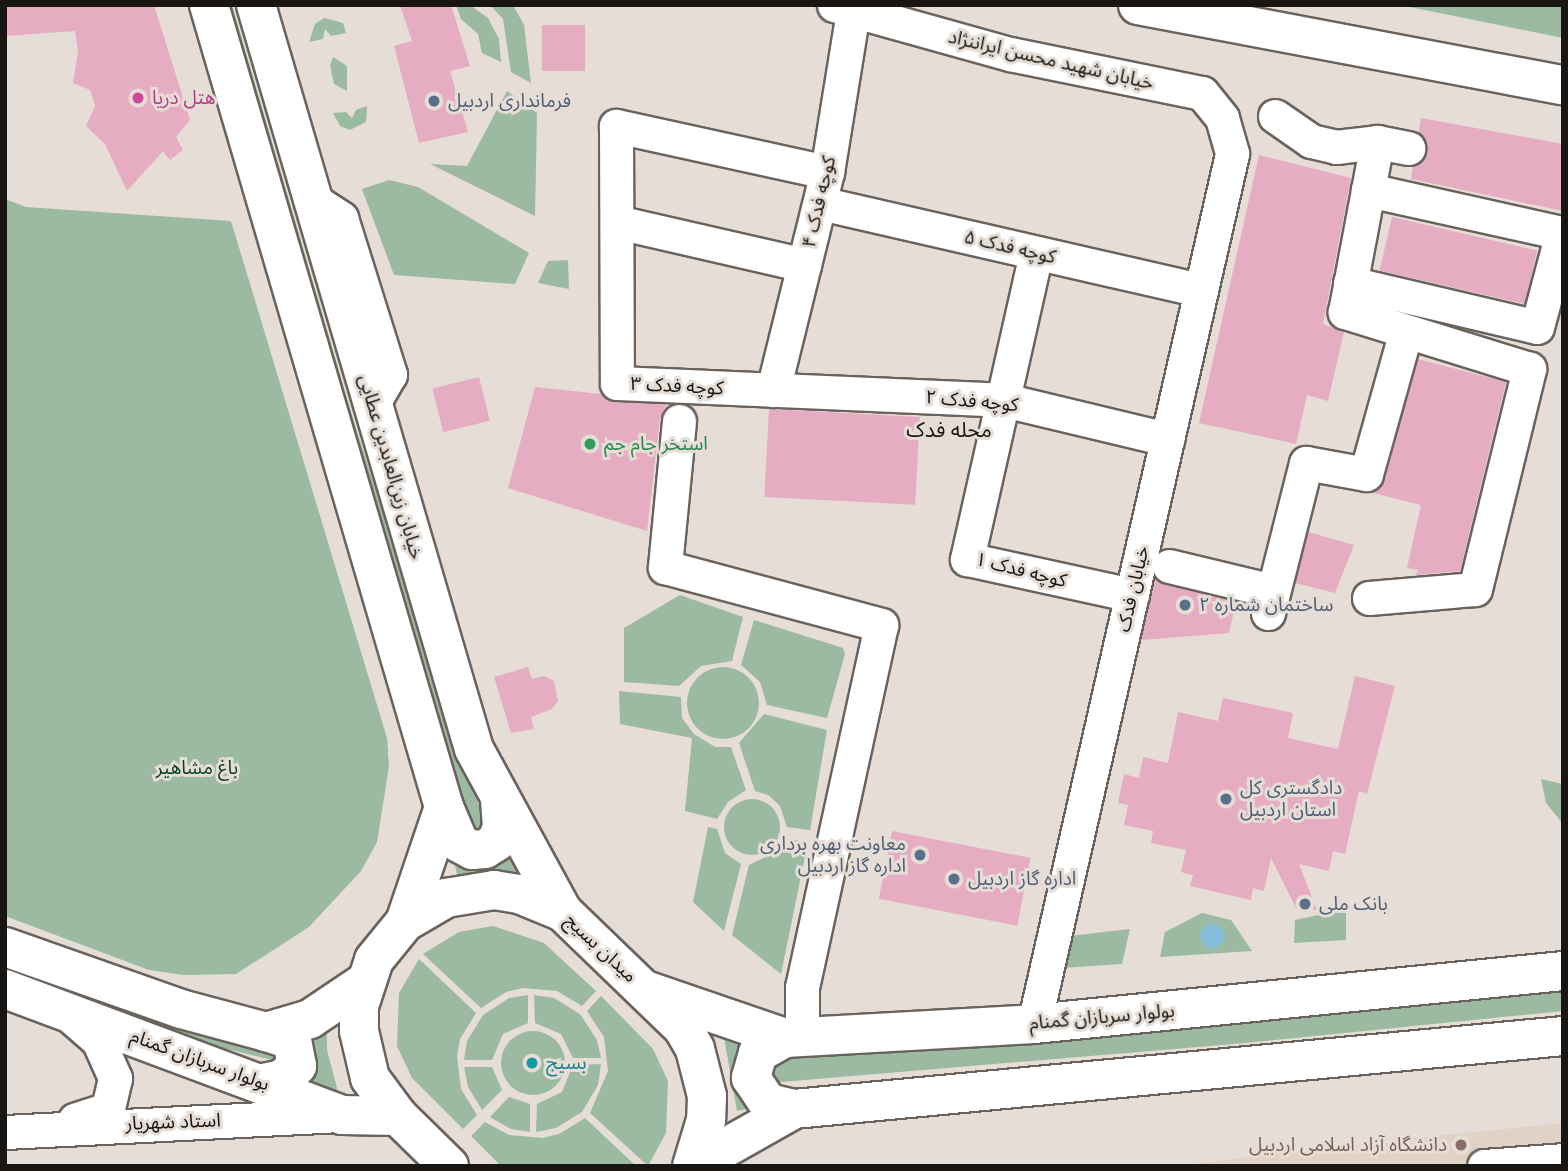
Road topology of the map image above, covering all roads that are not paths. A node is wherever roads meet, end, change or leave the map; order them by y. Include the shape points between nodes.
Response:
1 (209, 5) edge
2 (256, 5) edge
3 (1138, 5) edge
4 (844, 8) edge
5 (1563, 86) edge
6 (1222, 118) junction
7 (1232, 154) joint
8 (827, 172) junction
9 (1368, 190) junction
10 (820, 203) junction
11 (617, 222) junction
12 (1036, 253) junction
13 (804, 265) junction
14 (1350, 283) junction
15 (1201, 290) junction
16 (1405, 334) junction
17 (773, 390) junction
18 (1004, 400) junction
19 (679, 421) dead end
20 (1167, 439) junction
21 (1168, 566) dead end
22 (1132, 595) junction
23 (1369, 598) dead end
24 (500, 800) junction
25 (444, 807) junction
26 (564, 912) junction
27 (405, 922) junction
28 (5, 947) edge
29 (1563, 971) edge
30 (365, 982) junction
31 (5, 989) edge
32 (648, 991) junction
33 (62, 1010) junction
34 (1034, 1024) junction
35 (266, 1032) junction
36 (1563, 1036) edge
37 (793, 1037) junction
38 (263, 1083) junction
39 (794, 1109) junction
40 (342, 1115) junction
41 (398, 1116) junction
42 (56, 1126) junction
43 (5, 1132) edge
44 (1563, 1160) edge
45 (449, 1166) edge
46 (692, 1166) edge
47 (1484, 1166) edge

1 - 25 main road
2 - 24 main road, خیابان زین‌العابدین عطایی via 474,749
3 - 5 main road
4 - 6 street, خیابان شهید محسن ایراننژاد via 1010,54 1202,93
4 - 8 street, کوچه فدک ۴
6 - 7 street, خیابان شهید محسن ایراننژاد
6 - 9 street via 1266,114 1311,141 1336,147 1392,145
7 - 15 street, خیابان فدک
8 - 10 street, کوچه فدک ۴
8 - 11 street via 617,126
9 - 14 street
9 - 14 street via 1562,233 1537,327
10 - 12 street, کوچه فدک ۵
10 - 13 street, کوچه فدک ۴
11 - 13 street
11 - 17 street, کوچه فدک ۳ via 617,383
12 - 15 street, کوچه فدک ۵
12 - 18 street, کوچه فدک ۱
13 - 17 street, کوچه فدک ۴
14 - 16 street via 1345,312
15 - 20 street, خیابان فدک
16 - 21 street via 1366,474 1306,464 1271,602
16 - 23 street via 1529,369 1475,589
17 - 18 street, کوچه فدک ۲
18 - 20 street, کوچه فدک ۲
18 - 22 street, کوچه فدک ۱ via 967,559
19 - 37 street via 665,566 881,625
20 - 22 street, خیابان فدک
22 - 34 street, خیابان فدک
24 - 25 main road via 502,828 496,842 485,849 472,850 459,843
24 - 26 main road, خیابان زین‌العابدین عطایی
25 - 27 main road
26 - 27 main road, میدان بسیج via 519,894 470,892 435,903
26 - 32 main road, میدان بسیج
27 - 30 main road, میدان بسیج via 387,939
28 - 35 main road via 181,1009
29 - 34 main road, بولوار سربازان گمنام
30 - 35 main road via 310,1019
30 - 41 main road, میدان بسیج via 359,1018 363,1054 370,1077
31 - 33 main road, بولوار سربازان گمنام
32 - 37 main road, بولوار سربازان گمنام
32 - 46 main road, میدان بسیج via 682,1028 703,1072 706,1121
33 - 38 main road, بولوار سربازان گمنام
33 - 42 street via 92,1031 113,1066 115,1089 108,1109
34 - 37 main road, بولوار سربازان گمنام
35 - 38 main road via 292,1040 296,1066 282,1079
36 - 39 main road
37 - 39 main road via 758,1053 751,1078 768,1103
38 - 40 main road, بولوار سربازان گمنام
39 - 46 main road
40 - 41 main road, بولوار سربازان گمنام
40 - 42 street, استاد شهریار
41 - 45 main road, میدان بسیج
42 - 43 street, استاد شهریار
44 - 47 street

